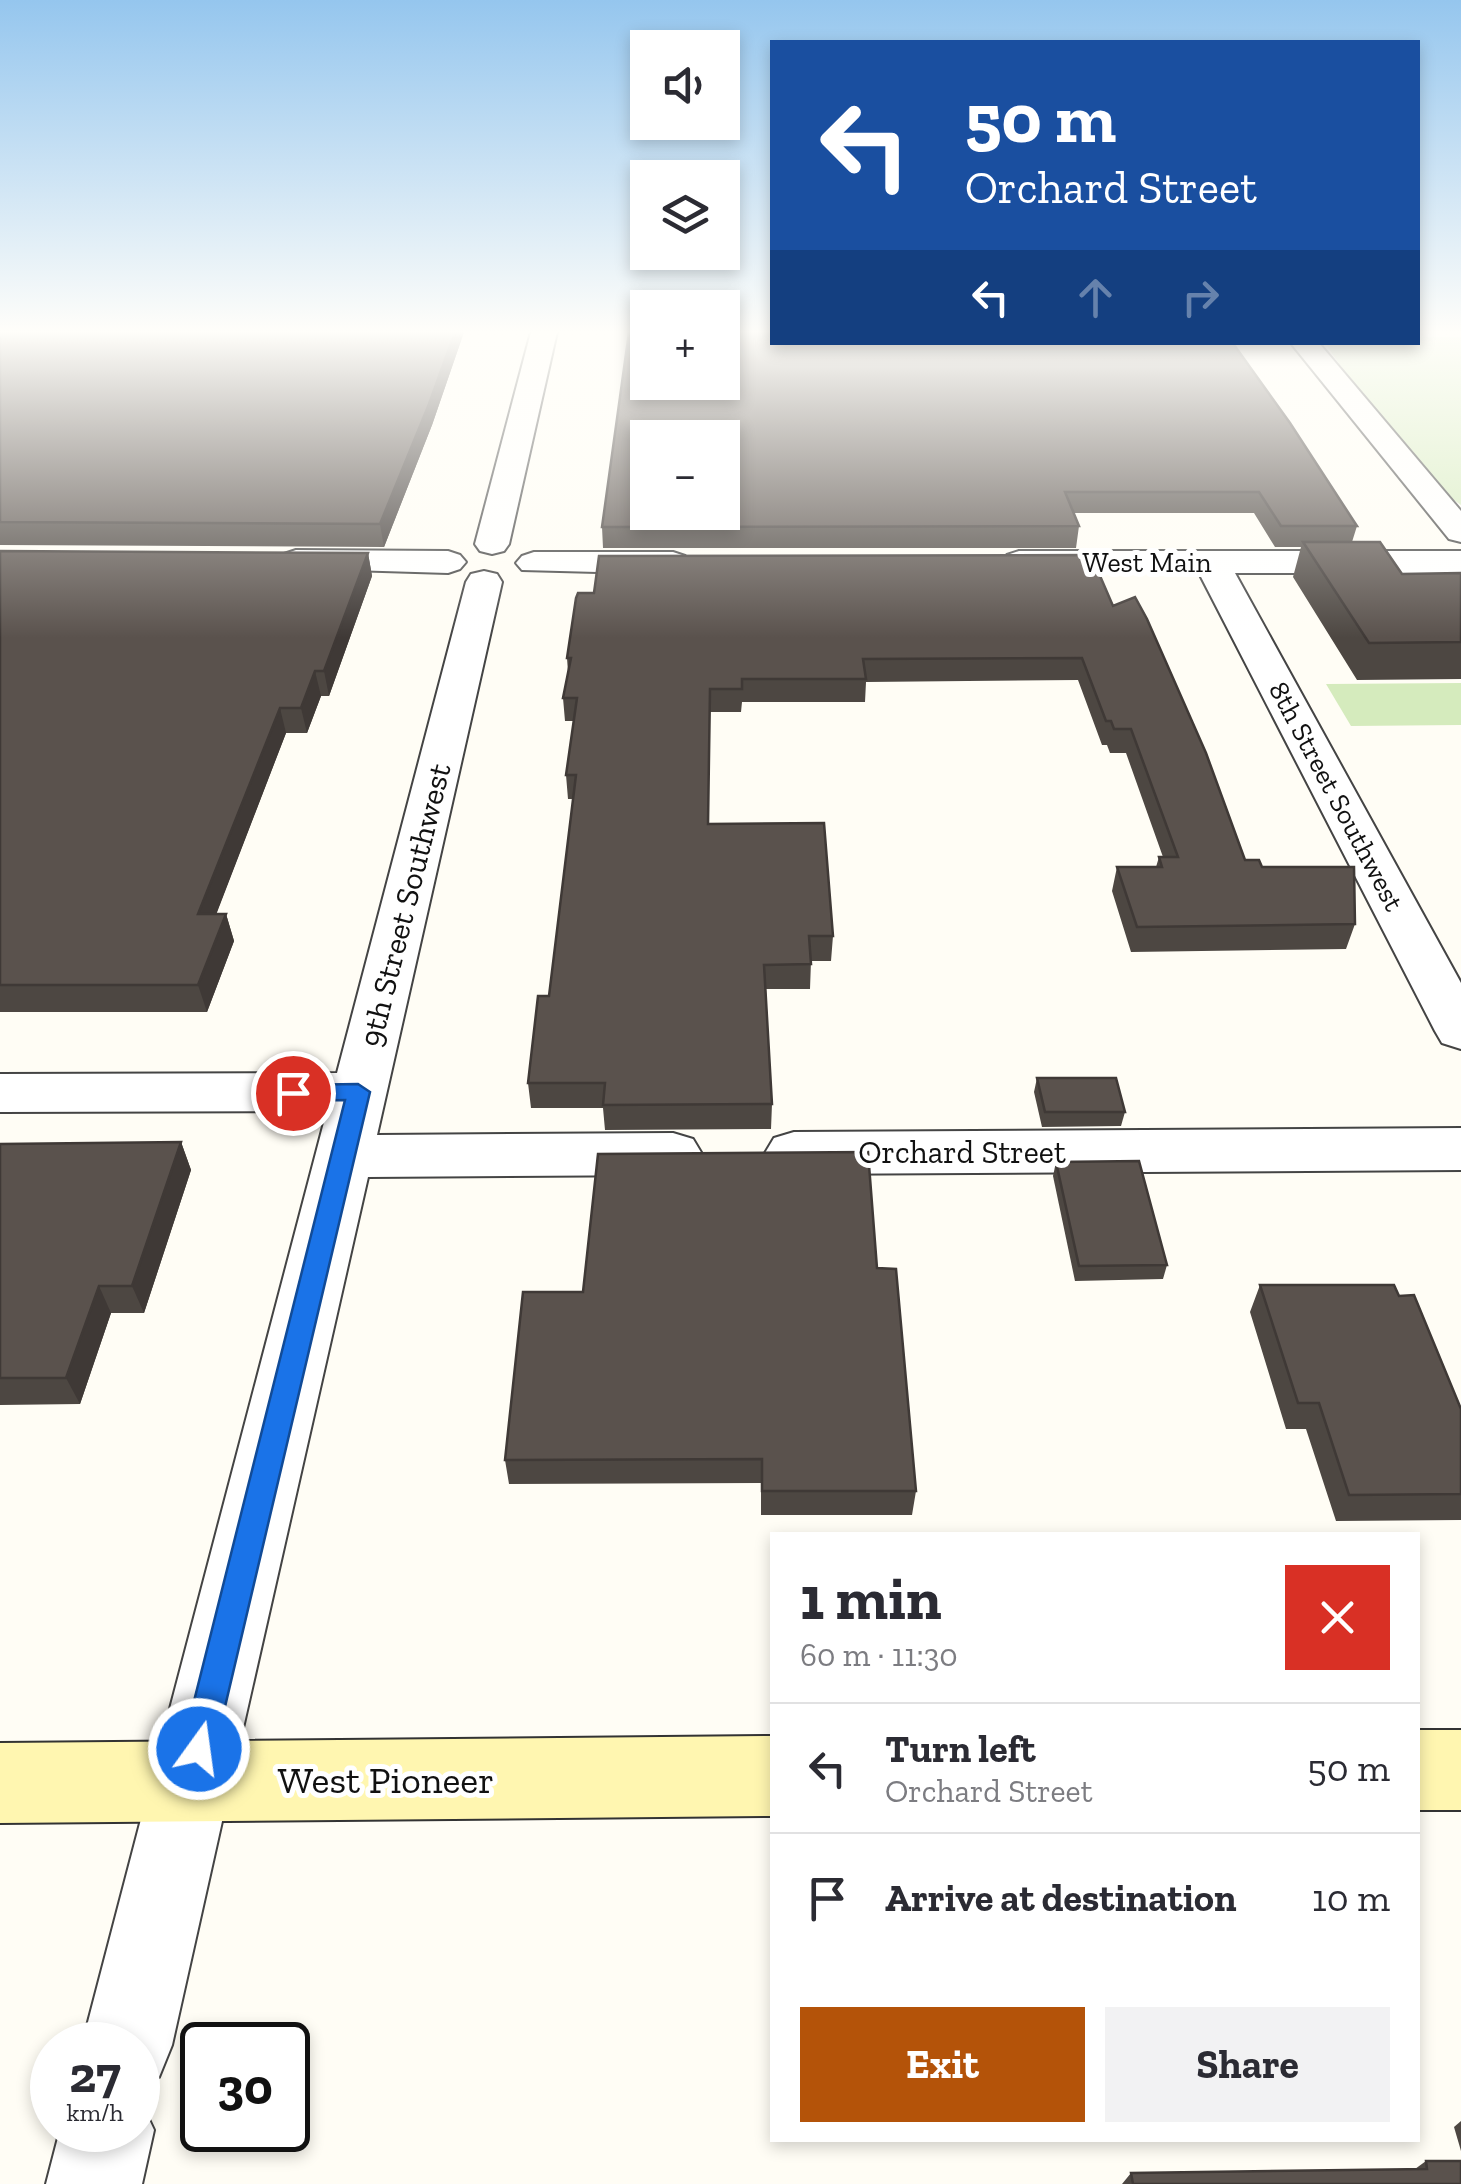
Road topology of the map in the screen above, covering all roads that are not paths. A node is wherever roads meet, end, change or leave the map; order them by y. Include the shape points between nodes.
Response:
1 (520, 434) edge
2 (1379, 434) edge
3 (1461, 532) edge
4 (266, 561) edge
5 (993, 562) edge
6 (1461, 562) edge
7 (489, 563) junction
8 (706, 563) edge
9 (1212, 563) junction
10 (1461, 1031) edge
11 (358, 1092) junction
12 (0, 1093) edge
13 (1461, 1149) edge
14 (344, 1156) junction
15 (1420, 1770) edge
16 (1461, 1770) edge
17 (770, 1776) edge
18 (191, 1781) junction
19 (0, 1783) edge
20 (133, 2022) edge
21 (101, 2152) edge
22 (94, 2184) edge

1 - 7 street, 9th Street Southwest
2 - 3 street
4 - 7 street
5 - 9 street, West Main
6 - 9 street, West Main
7 - 8 street
7 - 11 street, 9th Street Southwest
9 - 10 street, 8th Street Southwest
11 - 12 street
11 - 14 street, 9th Street Southwest
13 - 14 street, Orchard Street
14 - 18 street, 9th Street Southwest
15 - 16 main road
17 - 18 main road, West Pioneer
18 - 19 main road, West Pioneer
18 - 20 street, 9th Street Southwest
21 - 22 street

